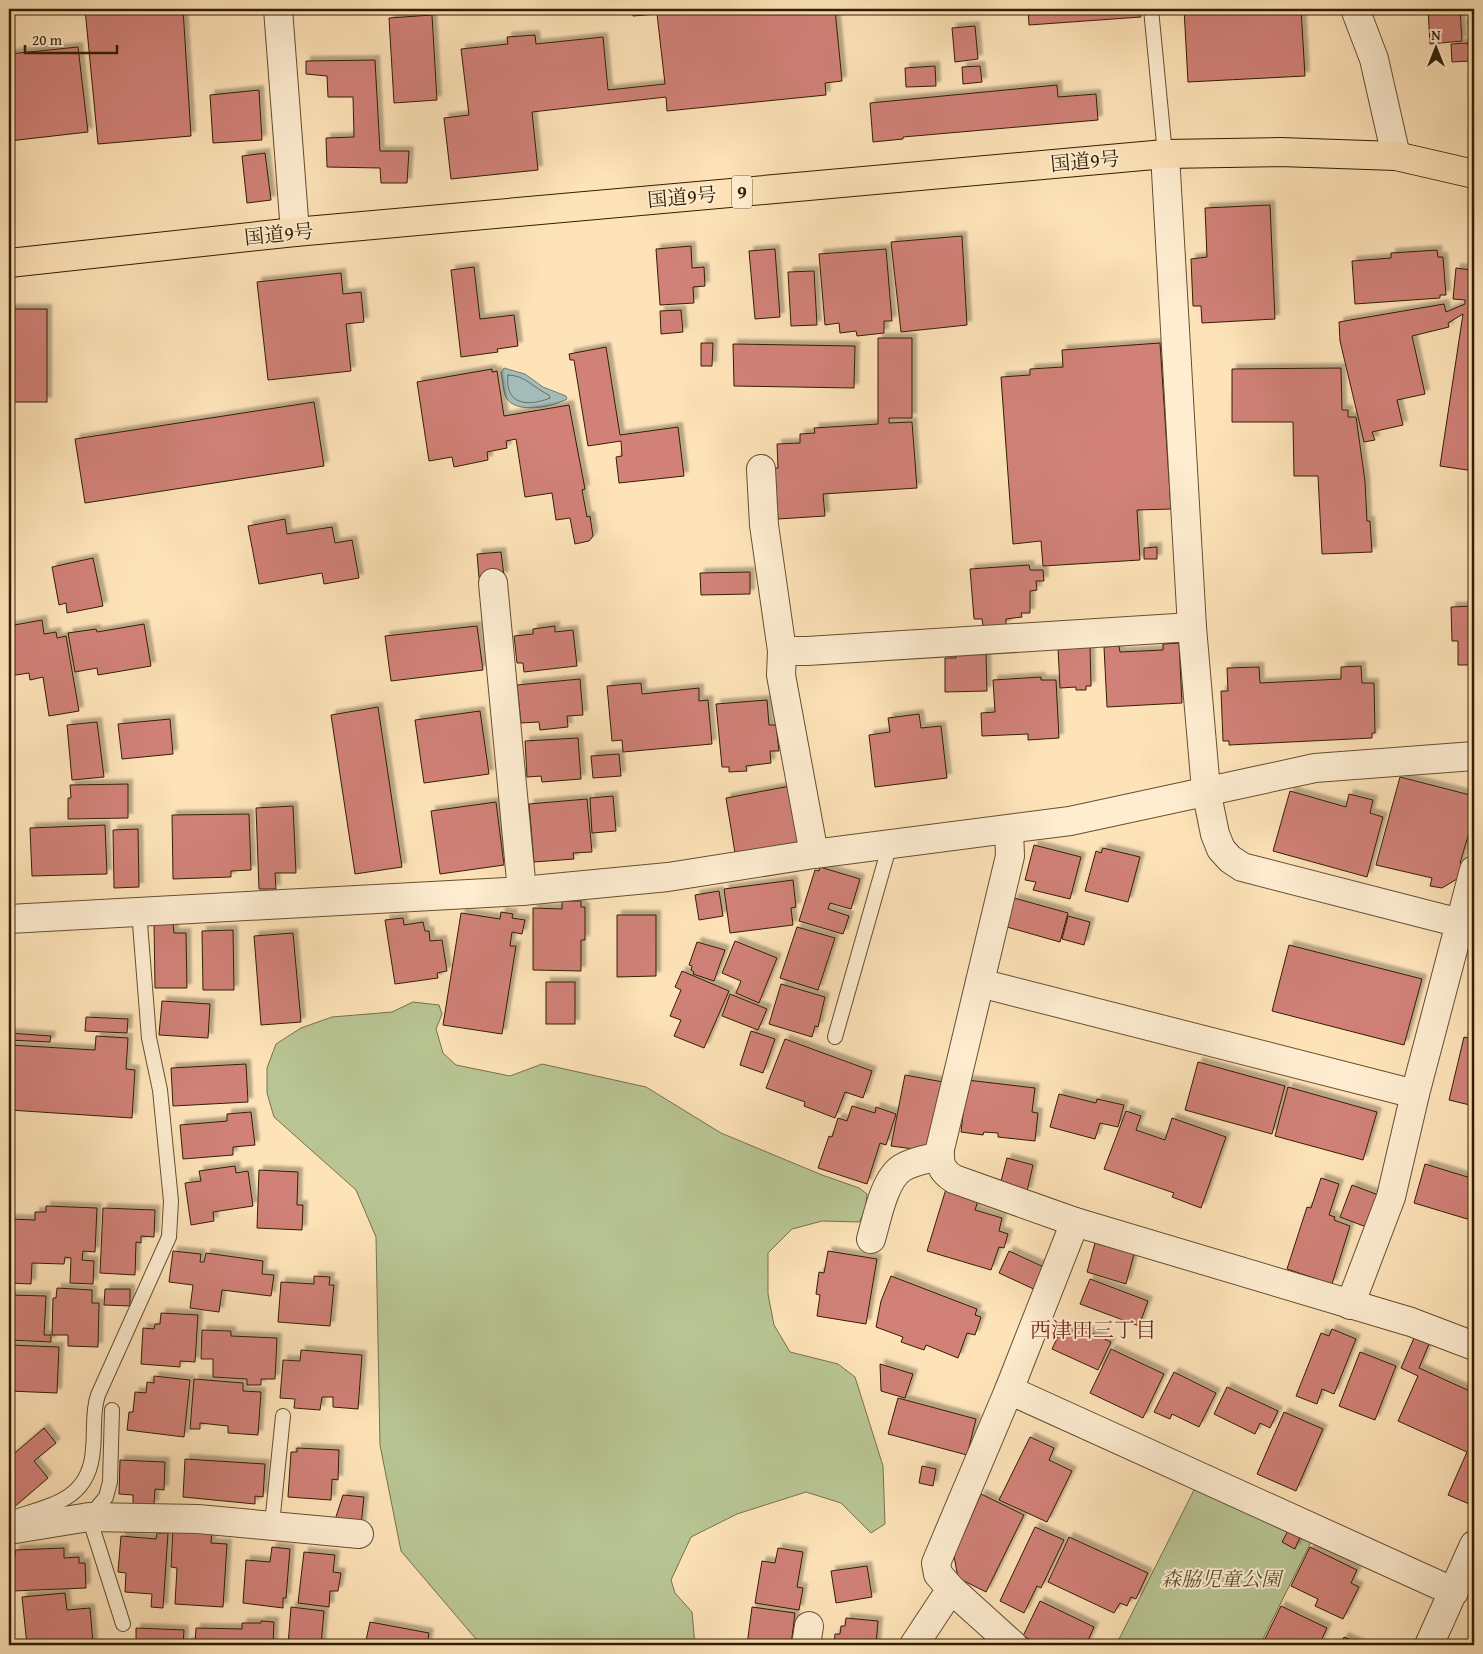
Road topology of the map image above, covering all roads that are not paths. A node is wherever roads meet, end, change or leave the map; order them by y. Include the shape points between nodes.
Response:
1 (278, 9) edge
2 (1151, 9) edge
3 (1355, 9) edge
4 (1164, 154) junction
5 (1396, 156) junction
6 (1474, 174) edge
7 (295, 232) junction
8 (9, 263) edge
9 (761, 468) dead end
10 (493, 583) dead end
11 (1192, 627) junction
12 (782, 651) junction
13 (1474, 756) edge
14 (1206, 790) junction
15 (1009, 830) junction
16 (890, 844) junction
17 (814, 854) junction
18 (1474, 870) edge
19 (522, 891) junction
20 (139, 911) junction
21 (9, 919) edge
22 (1460, 923) junction
23 (980, 983) junction
24 (835, 1037) dead end
25 (1415, 1094) junction
26 (940, 1156) junction
27 (1075, 1222) junction
28 (871, 1239) dead end
29 (1350, 1305) junction
30 (1474, 1346) edge
31 (1009, 1390) junction
32 (112, 1410) dead end
33 (282, 1416) dead end
34 (89, 1517) junction
35 (9, 1520) edge
36 (272, 1524) junction
37 (9, 1530) edge
38 (359, 1534) dead end
39 (1474, 1545) edge
40 (951, 1589) junction
41 (1454, 1592) junction
42 (123, 1624) dead end
43 (914, 1645) edge
44 (1013, 1645) edge
45 (1429, 1645) edge

1 - 7 street
2 - 4 lane
3 - 5 street via 1374,59
4 - 5 highway, 国道9号 / 9 via 1280,152
4 - 7 highway, 国道9号 / 9
4 - 11 street
5 - 6 highway, 国道9号 / 9
7 - 8 highway, 国道9号 / 9
9 - 12 street via 764,524
10 - 19 street
11 - 12 street
11 - 14 street
12 - 17 street via 781,674
13 - 14 street via 1314,768
14 - 15 street via 1090,818
14 - 22 street via 1221,849 1242,867
15 - 16 street
15 - 23 street via 1010,856
16 - 17 street
16 - 24 lane
17 - 19 street via 668,877
18 - 22 street
19 - 20 street
20 - 21 street
20 - 35 lane via 149,1038 160,1090 171,1201 169,1237 98,1394 89,1475 82,1487 64,1500
22 - 25 street
23 - 25 street
23 - 26 street
25 - 29 street via 1390,1197
26 - 27 street via 944,1172 954,1179
26 - 28 street via 911,1163 896,1173 888,1186
27 - 29 street
27 - 31 street
29 - 30 street via 1411,1322
31 - 40 street via 936,1564 938,1574
31 - 41 street
32 - 34 lane via 110,1482 106,1497
33 - 36 lane
34 - 36 street
34 - 37 street
34 - 42 lane
36 - 38 street
39 - 41 street
40 - 43 street
40 - 44 street
41 - 45 street

